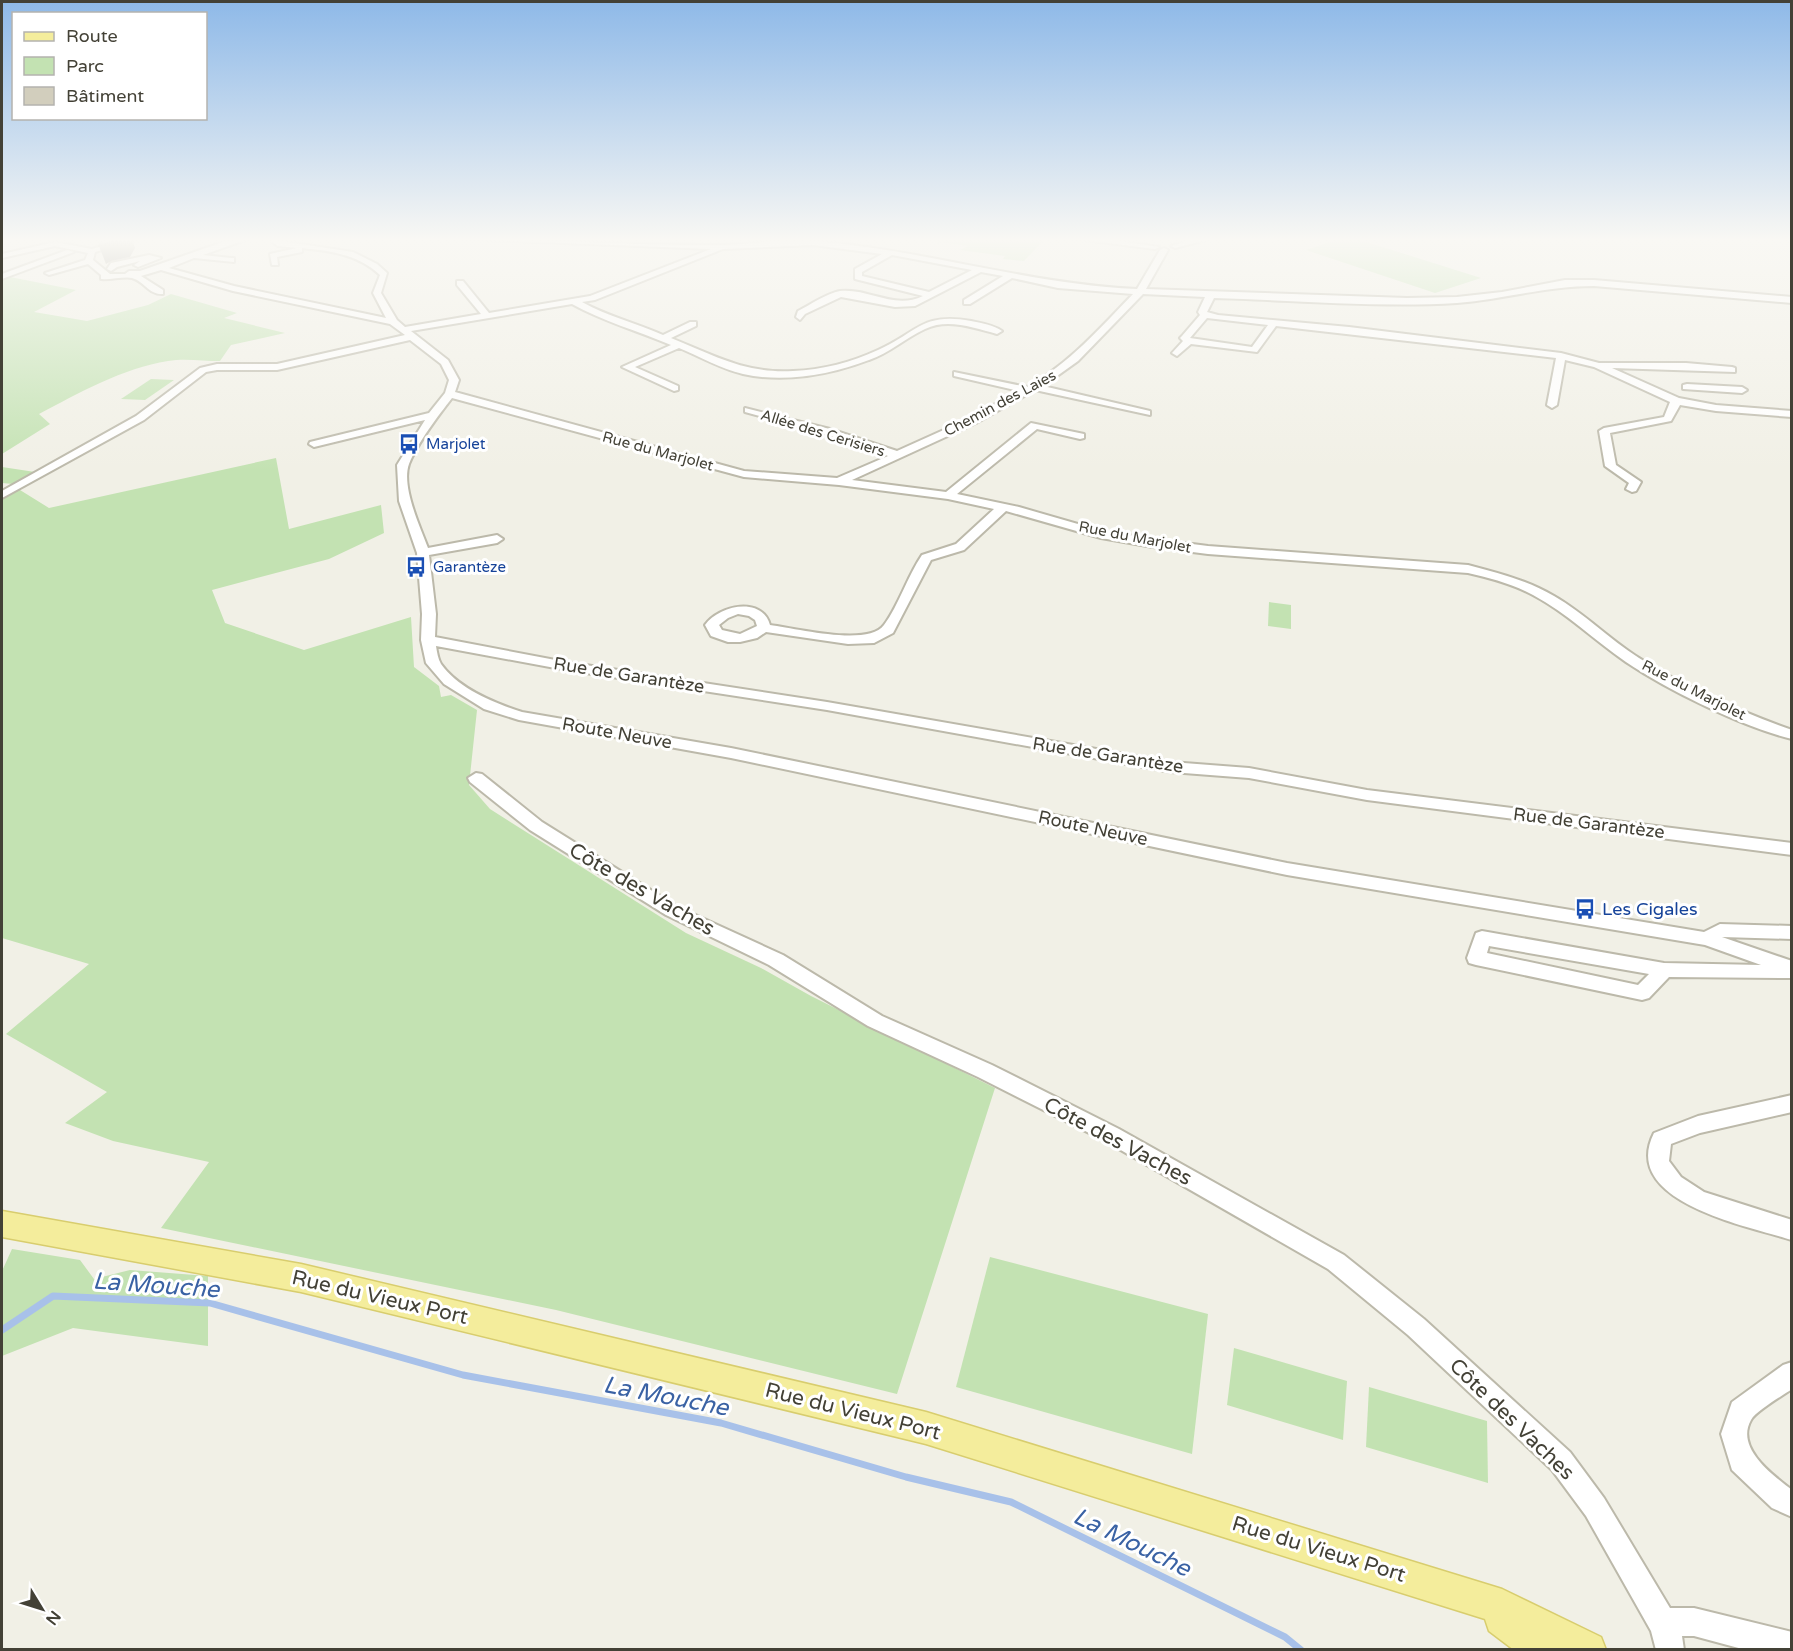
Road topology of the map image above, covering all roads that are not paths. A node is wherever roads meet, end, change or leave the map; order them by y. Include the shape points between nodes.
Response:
1 (362, 316) edge
2 (392, 316) edge
3 (477, 316) edge
4 (602, 316) edge
5 (1117, 316) edge
6 (1204, 316) edge
7 (1214, 316) edge
8 (1274, 323) junction
9 (693, 324) dead end
10 (398, 325) junction
11 (997, 331) dead end
12 (663, 338) junction
13 (1189, 341) junction
14 (680, 344) junction
15 (1177, 353) dead end
16 (1562, 356) junction
17 (1597, 365) junction
18 (1686, 366) junction
19 (1732, 370) dead end
20 (957, 374) dead end
21 (1687, 387) dead end
22 (674, 388) dead end
23 (1699, 388) junction
24 (1031, 389) junction
25 (1742, 390) dead end
26 (450, 394) junction
27 (1676, 400) junction
28 (1552, 405) dead end
29 (749, 410) dead end
30 (1146, 413) dead end
31 (1791, 414) edge
32 (433, 415) junction
33 (1080, 435) dead end
34 (314, 444) dead end
35 (897, 456) junction
36 (839, 482) junction
37 (1632, 489) dead end
38 (2, 495) edge
39 (948, 496) junction
40 (1003, 507) junction
41 (497, 539) dead end
42 (423, 553) junction
43 (763, 628) dead end
44 (428, 640) junction
45 (1791, 735) edge
46 (476, 778) dead end
47 (1791, 849) edge
48 (1791, 933) edge
49 (1707, 939) junction
50 (1664, 970) junction
51 (1791, 970) edge
52 (1791, 1103) edge
53 (2, 1224) edge
54 (1791, 1230) edge
55 (1791, 1374) edge
56 (1791, 1504) edge
57 (1480, 1602) junction
58 (1662, 1622) junction
59 (1791, 1647) edge
60 (1545, 1650) edge
61 (1588, 1650) edge
62 (1670, 1650) edge

1 - 10 street
2 - 10 street
3 - 10 street
4 - 12 street
5 - 24 street, Chemin des Laies via 1075,359
6 - 13 street via 1185,339
7 - 8 street
8 - 13 street via 1254,350
8 - 16 street
9 - 12 street
10 - 26 street via 445,362 454,380
10 - 38 street via 276,367 203,370 140,418
11 - 14 street via 937,322 857,361 762,375
12 - 14 street
13 - 15 street
14 - 22 street via 627,367
16 - 17 street
16 - 28 street
17 - 18 street
17 - 27 street
18 - 19 street
18 - 23 street via 1686,372
20 - 24 street
21 - 23 street
23 - 25 street
24 - 30 street
24 - 35 street, Chemin des Laies
26 - 32 street, Route Neuve
26 - 36 street, Rue du Marjolet via 738,473
27 - 31 street via 1716,408
27 - 37 street via 1667,418 1605,431 1611,466 1635,482
29 - 35 street, Allée des Cerisiers
32 - 34 street
32 - 42 street, Route Neuve via 404,465 405,501
33 - 39 street via 1035,425
35 - 36 street, Chemin des Laies
36 - 39 street, Rue du Marjolet
39 - 40 street, Rue du Marjolet
40 - 43 street via 960,547 926,558 888,630 869,640
40 - 45 street, Rue du Marjolet via 1101,534 1153,543 1468,569 1507,579 1564,608 1633,660 1672,683
41 - 42 street
42 - 44 street, Route Neuve
44 - 47 street, Rue de Garantèze via 1172,767 1249,773 1367,795
44 - 49 street, Route Neuve via 433,663 449,681 479,702 519,716 731,753 1287,869
46 - 58 street, Côte des Vaches via 536,826 672,911 776,960 875,1022 985,1071 1112,1135 1336,1262 1416,1328 1561,1461 1595,1507
48 - 49 street via 1720,930
49 - 51 street, Route Neuve
50 - 50 street via 1482,938 1476,958 1642,993
50 - 51 street
52 - 54 street via 1698,1125 1661,1139 1658,1163 1673,1184 1697,1200
53 - 57 main road, Rue du Vieux Port via 301,1278 926,1428
55 - 56 street via 1741,1411 1734,1434 1741,1461 1780,1499
57 - 60 main road
57 - 61 main road via 1502,1607
58 - 59 street via 1694,1622
58 - 62 street, Côte des Vaches

